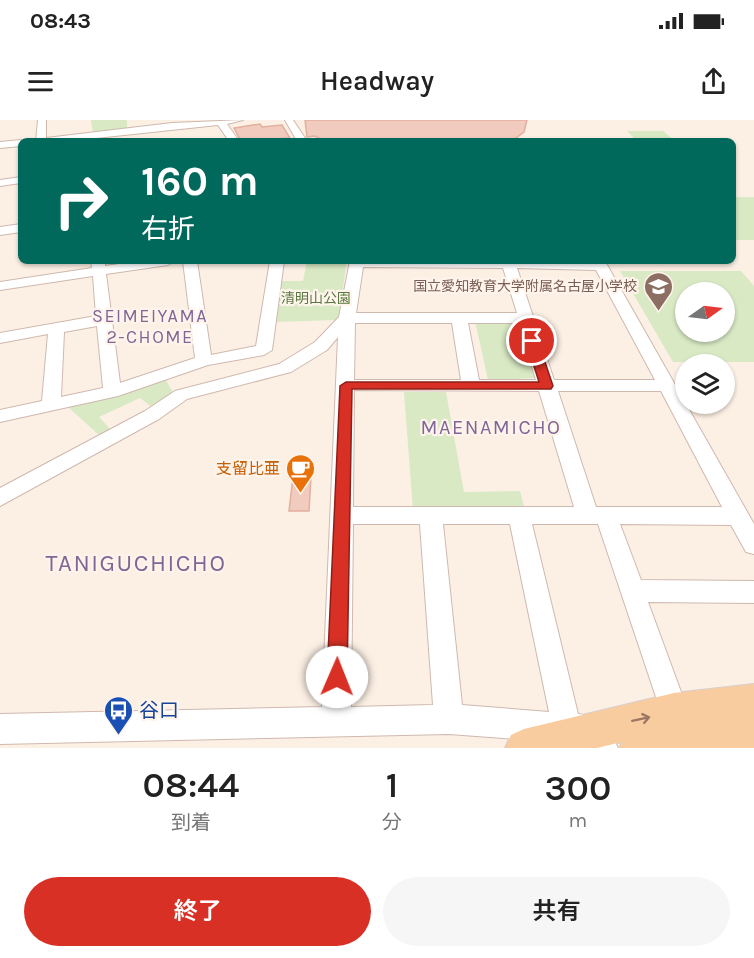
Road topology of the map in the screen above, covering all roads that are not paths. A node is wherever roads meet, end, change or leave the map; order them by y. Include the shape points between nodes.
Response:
1 (42, 120) edge
2 (129, 120) edge
3 (239, 120) edge
4 (289, 120) edge
5 (221, 122) junction
6 (171, 124) edge
7 (130, 131) junction
8 (42, 138) edge
9 (58, 138) edge
10 (232, 138) edge
11 (300, 138) edge
12 (18, 143) edge
13 (0, 145) edge
14 (18, 180) edge
15 (0, 183) edge
16 (18, 228) edge
17 (0, 231) edge
18 (44, 264) edge
19 (127, 264) edge
20 (190, 264) edge
21 (277, 264) edge
22 (357, 264) edge
23 (509, 264) joint
24 (99, 266) edge
25 (44, 279) junction
26 (0, 286) edge
27 (347, 318) junction
28 (459, 318) junction
29 (525, 318) junction
30 (103, 320) junction
31 (56, 328) junction
32 (0, 338) edge
33 (204, 361) junction
34 (346, 386) junction
35 (471, 386) junction
36 (547, 386) junction
37 (667, 386) junction
38 (112, 392) junction
39 (51, 406) junction
40 (0, 416) edge
41 (0, 498) edge
42 (342, 515) junction
43 (519, 515) junction
44 (431, 516) junction
45 (597, 516) junction
46 (738, 516) junction
47 (754, 545) edge
48 (633, 591) junction
49 (754, 592) edge
50 (754, 702) edge
51 (674, 711) junction
52 (449, 719) junction
53 (336, 720) junction
54 (0, 729) edge
55 (754, 730) edge
56 (586, 736) edge
57 (524, 748) edge
58 (638, 748) edge

1 - 8 street
2 - 7 street
3 - 5 street
4 - 11 street
5 - 6 street
5 - 10 street
6 - 7 street
7 - 9 street
12 - 13 street
14 - 15 street
16 - 17 street
18 - 25 street
19 - 24 street
20 - 33 street
21 - 33 street via 264,350
22 - 27 street
23 - 29 street
23 - 37 street via 601,266
24 - 25 street
24 - 30 street
25 - 26 street
27 - 28 street
27 - 34 street
27 - 41 street via 321,346 285,368 181,395 152,415
28 - 29 street
28 - 35 street
29 - 36 street
30 - 31 street
30 - 38 street
31 - 32 street
31 - 39 street
33 - 38 street
34 - 35 street
34 - 42 street
35 - 36 street
36 - 37 street
36 - 45 street
37 - 46 street
38 - 39 street
39 - 40 street
42 - 44 street
42 - 53 street
43 - 44 street
43 - 45 street
43 - 56 street
44 - 52 street
45 - 46 street
45 - 48 street
46 - 47 street
48 - 49 street
48 - 51 street
50 - 51 main road
56 -> 51 main road
52 - 53 street
52 - 56 street
53 - 54 street
55 - 58 main road
56 - 57 main road

